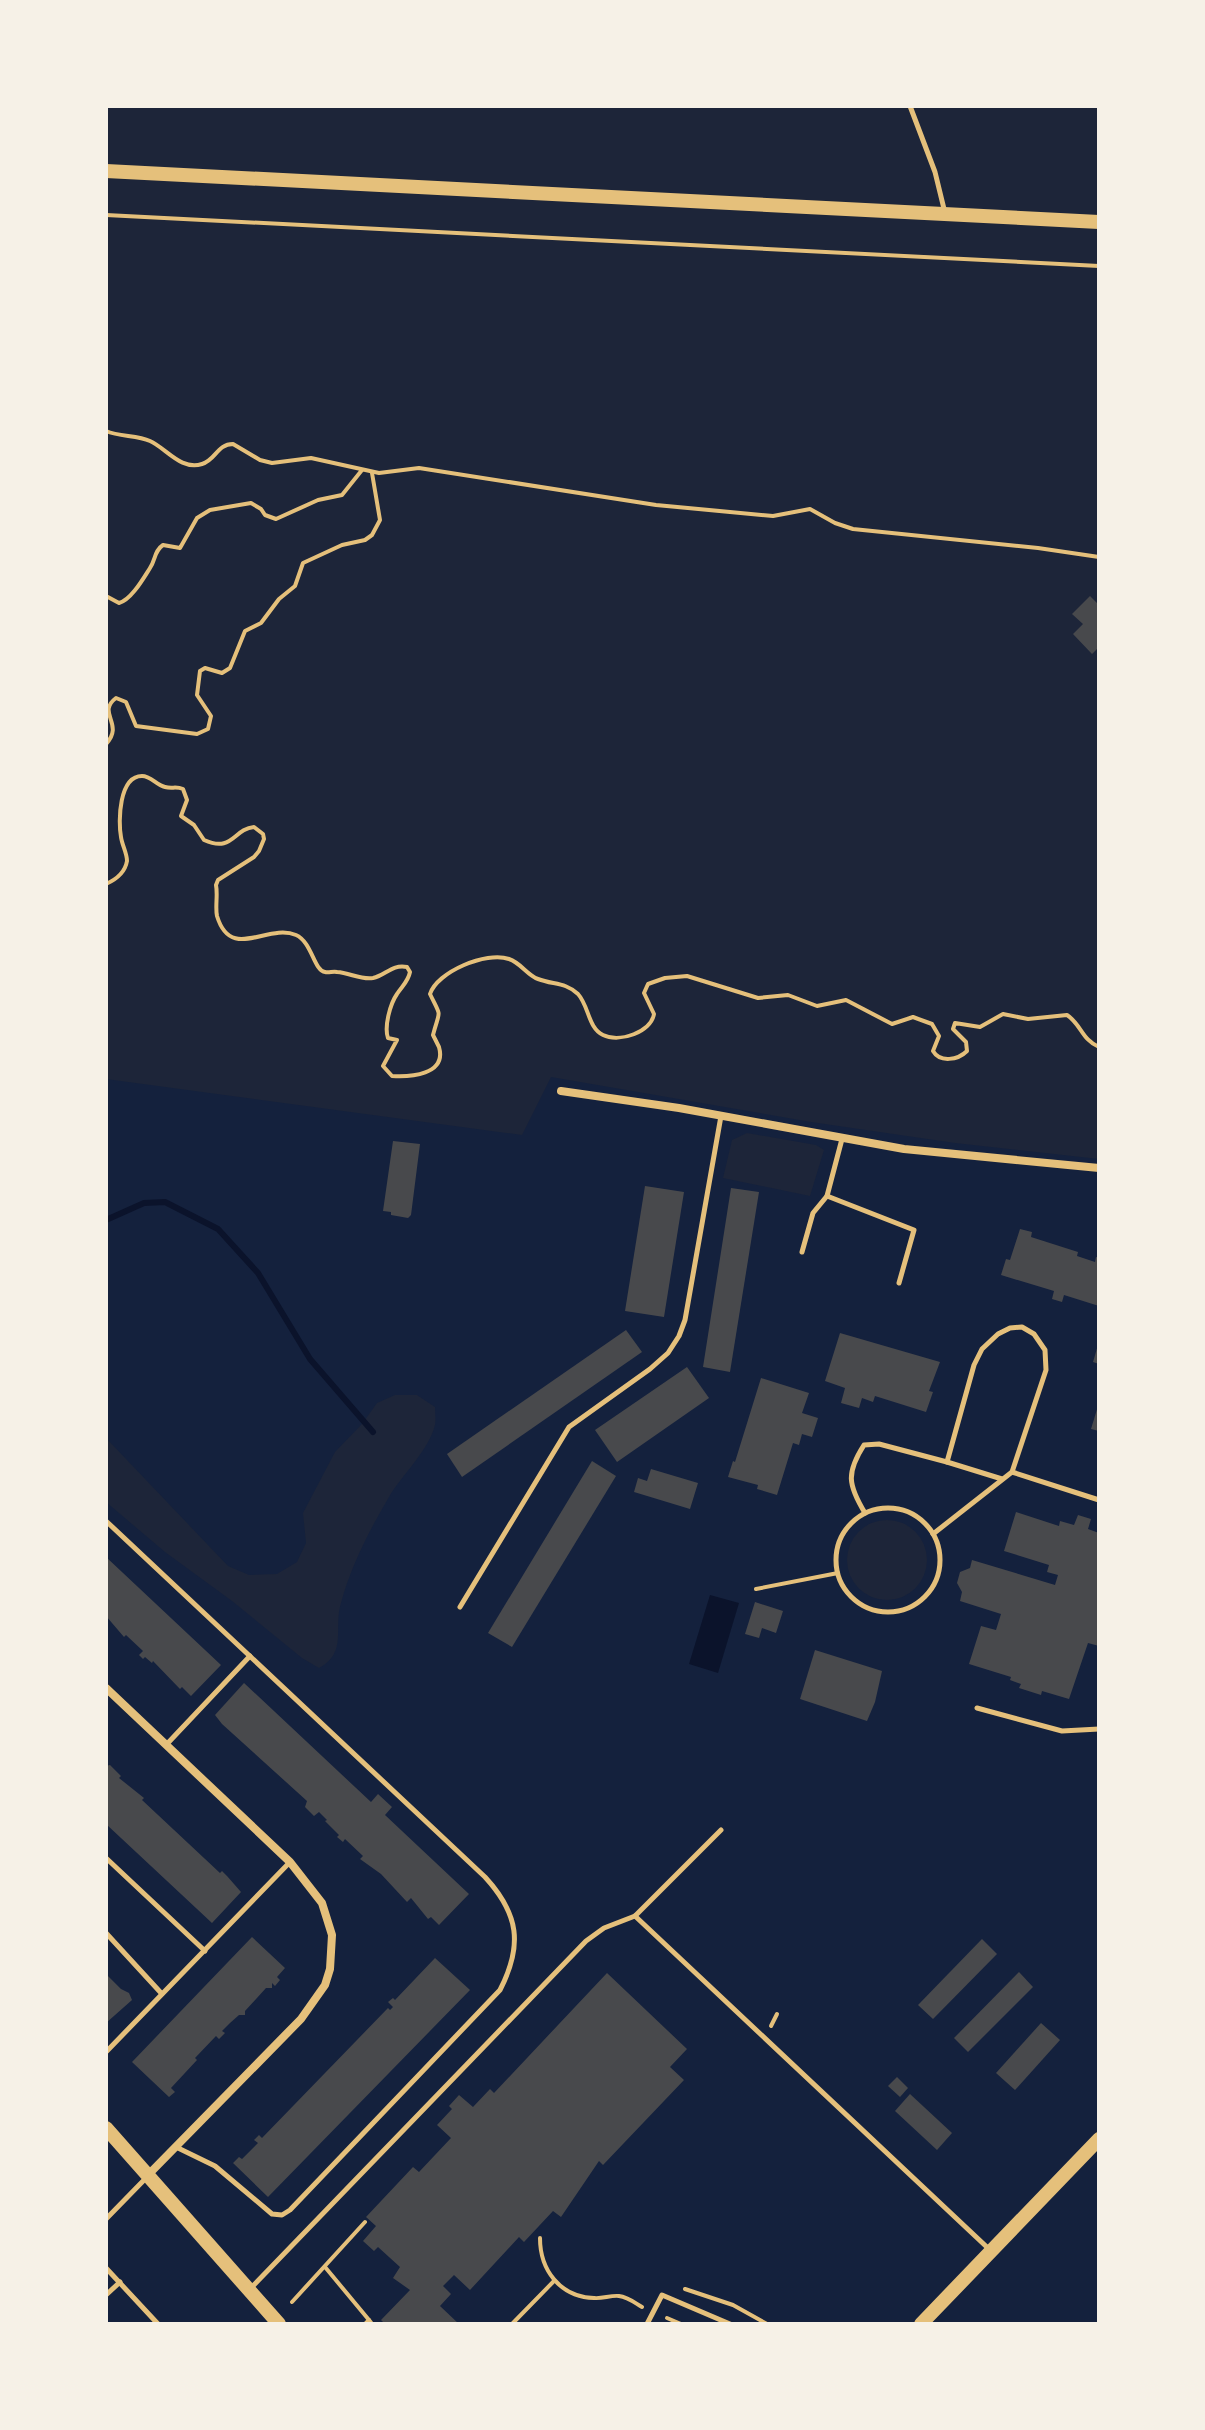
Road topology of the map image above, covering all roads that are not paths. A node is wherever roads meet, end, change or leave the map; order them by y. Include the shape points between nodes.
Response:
1 (910, 106) edge
2 (106, 171) edge
3 (946, 214) junction
4 (1099, 222) edge
5 (561, 1091) dead end
6 (721, 1115) junction
7 (842, 1139) junction
8 (1099, 1168) edge
9 (827, 1196) junction
10 (802, 1252) dead end
11 (899, 1283) dead end
12 (947, 1462) junction
13 (1012, 1472) junction
14 (1002, 1479) junction
15 (1099, 1500) edge
16 (865, 1513) junction
17 (106, 1521) edge
18 (933, 1534) junction
19 (460, 1607) dead end
20 (250, 1656) junction
21 (106, 1688) edge
22 (977, 1708) dead end
23 (1099, 1729) edge
24 (166, 1745) junction
25 (721, 1830) dead end
26 (106, 1858) edge
27 (290, 1862) junction
28 (635, 1916) junction
29 (106, 1933) edge
30 (205, 1951) junction
31 (162, 1994) junction
32 (106, 2052) edge
33 (106, 2128) edge
34 (1099, 2139) edge
35 (178, 2148) junction
36 (149, 2174) junction
37 (106, 2219) edge
38 (991, 2251) junction
39 (106, 2268) edge
40 (120, 2282) junction
41 (249, 2291) junction
42 (106, 2295) edge
43 (158, 2324) edge
44 (279, 2324) edge
45 (647, 2324) edge
46 (730, 2324) edge
47 (921, 2324) edge

1 - 3 lane
2 - 3 street
3 - 4 street
5 - 6 street
6 - 7 street
6 - 19 lane via 679,1336 650,1369 569,1427
7 - 8 street
7 - 9 lane
9 - 10 lane via 813,1213
9 - 11 lane via 914,1230
12 - 13 lane via 982,1349 998,1334 1022,1327 1045,1350 1046,1370
12 - 14 lane
12 - 16 lane via 864,1445 851,1473 851,1491
13 - 14 lane
13 - 15 lane
14 - 18 lane
16 - 18 lane via 898,1508 915,1514
16 - 18 lane via 851,1522 836,1553 848,1592 867,1608 901,1611 930,1592 941,1558
17 - 20 lane
20 - 24 lane
20 - 35 lane via 501,1894 511,1914 515,1953 500,1990 484,2008 282,2215 261,2207 215,2166
21 - 24 street
22 - 23 lane via 1062,1731
24 - 27 street
25 - 28 lane
26 - 30 lane
27 - 30 lane
27 - 35 street via 312,1886 329,1918 333,1951 325,1985 301,2019
28 - 38 lane
28 - 41 lane via 586,1941
29 - 31 lane
30 - 31 lane
31 - 32 lane
33 - 36 street
34 - 38 street
35 - 36 street
36 - 37 lane
36 - 41 street
38 - 47 street
39 - 40 lane
40 - 42 lane
40 - 43 lane
41 - 44 street
45 - 46 lane via 662,2295

